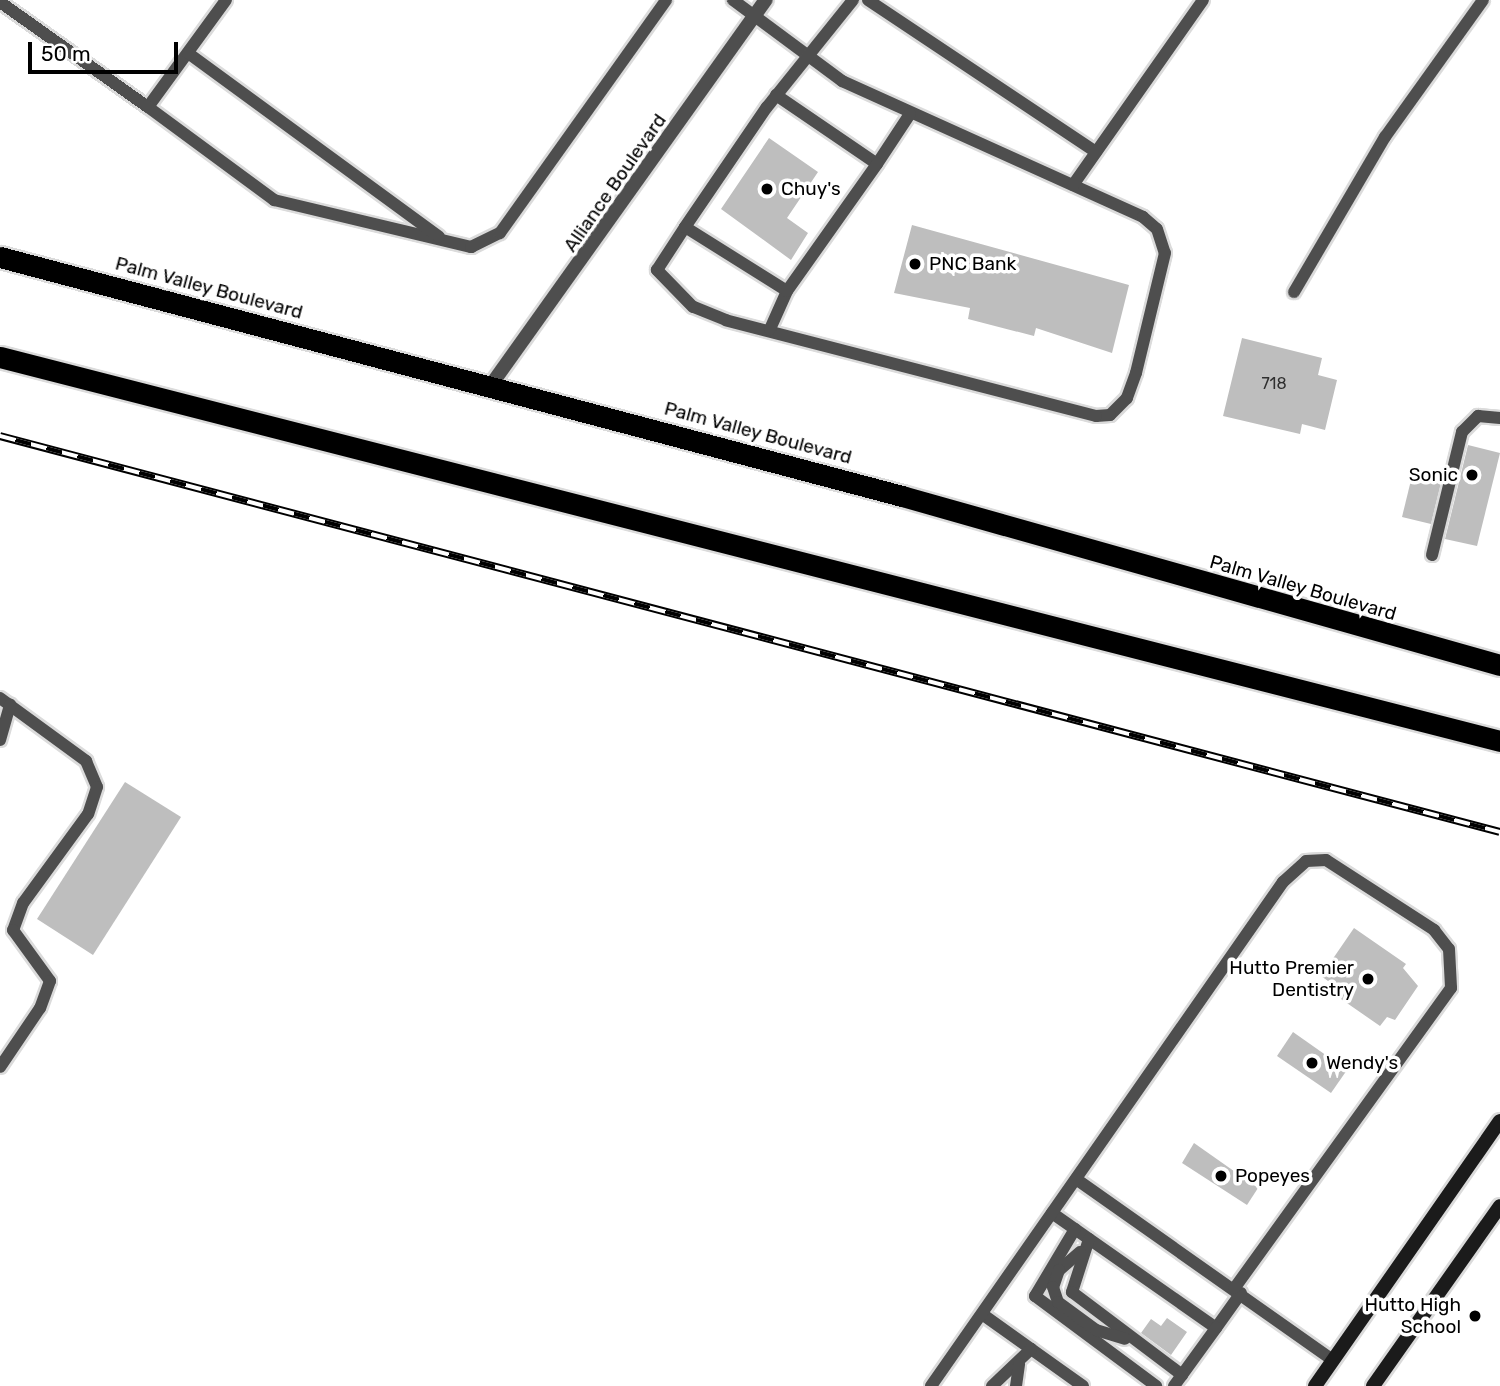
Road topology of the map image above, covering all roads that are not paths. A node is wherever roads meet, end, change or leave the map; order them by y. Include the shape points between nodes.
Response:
1 (226, 0) edge
2 (666, 0) edge
3 (733, 0) edge
4 (766, 0) edge
5 (853, 0) edge
6 (868, 0) edge
7 (1203, 0) edge
8 (1483, 0) edge
9 (0, 2) edge
10 (755, 15) junction
11 (188, 53) junction
12 (809, 56) junction
13 (776, 95) junction
14 (148, 107) junction
15 (910, 114) junction
16 (1096, 152) junction
17 (877, 164) junction
18 (1073, 185) junction
19 (685, 227) junction
20 (443, 240) junction
21 (0, 257) edge
22 (787, 291) junction
23 (1294, 292) dead end
24 (770, 329) junction
25 (0, 357) edge
26 (491, 385) junction
27 (1500, 418) edge
28 (1432, 555) dead end
29 (1500, 665) edge
30 (5, 701) edge
31 (0, 740) edge
32 (1500, 741) edge
33 (6, 928) edge
34 (0, 1067) edge
35 (1500, 1121) edge
36 (1076, 1179) junction
37 (1500, 1206) edge
38 (1052, 1213) junction
39 (1075, 1229) junction
40 (1089, 1239) junction
41 (1080, 1252) junction
42 (1238, 1290) junction
43 (982, 1314) junction
44 (1216, 1328) junction
45 (1135, 1342) junction
46 (1031, 1349) junction
47 (1333, 1360) junction
48 (1019, 1364) junction
49 (1182, 1375) junction
50 (931, 1386) edge
51 (992, 1386) edge
52 (1016, 1386) edge
53 (1083, 1386) edge
54 (1156, 1386) edge
55 (1174, 1386) edge
56 (1314, 1386) edge
57 (1373, 1386) edge

1 - 11 lane
2 - 20 lane via 500,233 471,247
3 - 10 lane
4 - 10 street, Alliance Boulevard
5 - 12 lane
6 - 16 lane
7 - 16 lane
8 - 23 lane via 1385,137
9 - 14 lane
10 - 12 lane
10 - 26 street, Alliance Boulevard
11 - 14 lane
11 - 20 lane
12 - 13 lane
12 - 15 lane via 842,81
13 - 17 lane
13 - 19 lane
14 - 20 lane via 274,200
15 - 17 lane
15 - 18 lane
16 - 18 lane
17 - 22 lane
18 - 24 lane via 1143,217 1164,242 1136,373 1127,398 1110,415
19 - 22 lane
19 - 24 lane via 657,271 667,287 694,307
21 - 26 highway, Palm Valley Boulevard
22 - 24 lane
25 - 32 highway
26 - 29 highway, Palm Valley Boulevard
27 - 28 lane via 1478,416 1462,432
30 - 31 lane
30 - 33 lane via 86,761 97,788 88,814
33 - 34 lane via 50,981 40,1008
35 - 47 main road
36 - 38 lane
36 - 42 lane
36 - 42 lane via 1283,881 1306,862 1325,860 1360,877 1434,930 1449,949 1451,988
37 - 57 main road
38 - 39 lane
38 - 43 lane
39 - 40 lane
39 - 54 lane via 1035,1296
40 - 41 lane
40 - 44 lane
41 - 45 lane via 1072,1292
41 - 45 lane via 1059,1270 1053,1287 1058,1302 1096,1331
42 - 44 lane
42 - 47 lane
43 - 46 lane
43 - 50 lane
44 - 49 lane
45 - 49 lane
46 - 48 lane
46 - 53 lane
47 - 56 main road
48 - 51 lane via 1004,1371
48 - 52 lane
49 - 55 lane

